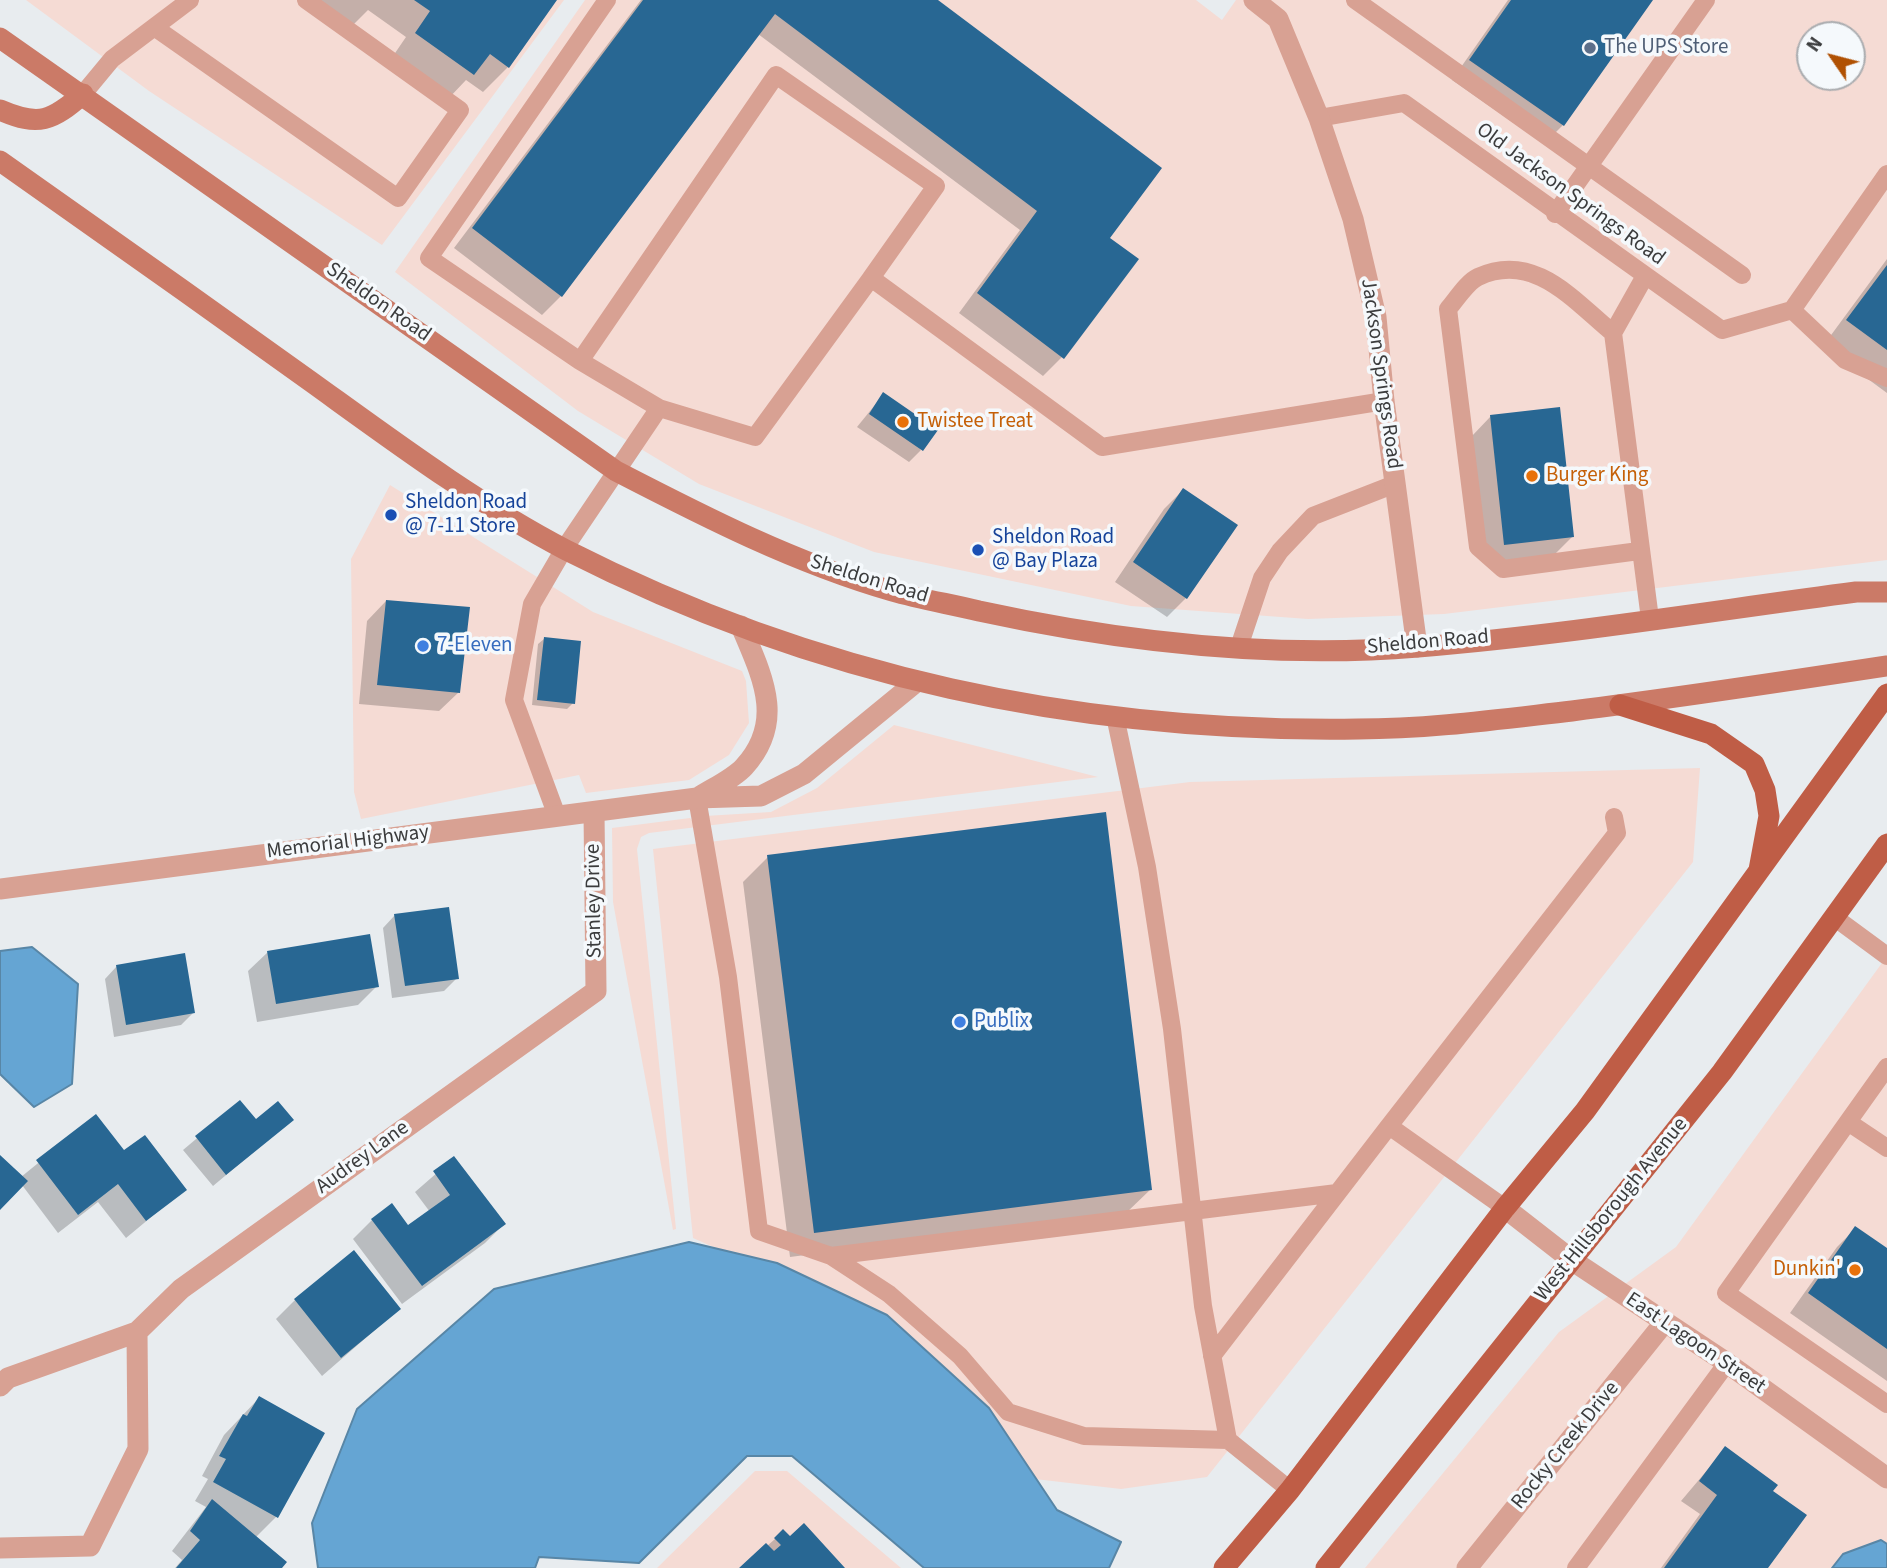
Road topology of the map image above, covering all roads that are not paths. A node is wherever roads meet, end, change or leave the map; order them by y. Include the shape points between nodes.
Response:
1 (190, 0) edge
2 (306, 0) edge
3 (607, 0) edge
4 (1254, 0) edge
5 (1355, 0) edge
6 (1706, 0) edge
7 (154, 27) junction
8 (0, 38) edge
9 (83, 94) junction
10 (0, 110) edge
11 (1319, 118) junction
12 (0, 162) edge
13 (1589, 166) junction
14 (1887, 174) edge
15 (1555, 214) junction
16 (1742, 275) dead end
17 (1645, 276) junction
18 (871, 278) junction
19 (1791, 310) junction
20 (1614, 333) junction
21 (580, 361) junction
22 (1887, 378) edge
23 (1384, 401) junction
24 (659, 408) junction
25 (616, 471) junction
26 (1395, 484) junction
27 (564, 549) junction
28 (1639, 551) junction
29 (1887, 592) edge
30 (1650, 619) junction
31 (741, 626) junction
32 (1239, 647) junction
33 (1417, 647) junction
34 (1887, 666) edge
35 (915, 683) junction
36 (1887, 694) edge
37 (1620, 705) junction
38 (1115, 716) junction
39 (697, 798) junction
40 (594, 811) junction
41 (557, 816) junction
42 (1615, 817) dead end
43 (1887, 844) edge
44 (1758, 876) junction
45 (0, 889) edge
46 (1834, 917) junction
47 (1887, 956) edge
48 (596, 991) joint
49 (1887, 1068) edge
50 (1848, 1122) junction
51 (1389, 1126) junction
52 (1887, 1148) edge
53 (1337, 1194) junction
54 (1505, 1208) junction
55 (1192, 1209) junction
56 (831, 1256) junction
57 (1573, 1261) junction
58 (1664, 1323) junction
59 (137, 1332) junction
60 (1212, 1356) junction
61 (1727, 1363) junction
62 (0, 1386) edge
63 (1887, 1404) edge
64 (1228, 1440) junction
65 (1887, 1478) edge
66 (1290, 1490) junction
67 (0, 1548) edge
68 (1224, 1568) edge
69 (1326, 1568) edge
70 (1467, 1568) edge
71 (1577, 1568) edge

1 - 7 lane
2 - 7 lane via 460,110 398,198
3 - 21 lane via 429,258
4 - 11 street, Jackson Springs Road via 1278,19
5 - 13 lane
6 - 13 lane
7 - 9 lane via 112,59
8 - 9 main road, Sheldon Road
9 - 10 main road via 58,116 39,121
9 - 25 main road, Sheldon Road
11 - 15 lane, Old Jackson Springs Road via 1404,103
11 - 23 street, Jackson Springs Road via 1353,219 1376,317
12 - 27 main road via 367,422
13 - 15 lane
13 - 16 lane
14 - 19 lane
15 - 17 lane, Old Jackson Springs Road
17 - 19 lane, Old Jackson Springs Road via 1722,330
17 - 20 lane
18 - 21 lane via 936,186 776,75
18 - 23 lane via 1102,447
18 - 24 lane via 755,436
19 - 22 lane via 1845,360
20 - 28 lane
20 - 28 lane via 1543,276 1522,268 1476,277 1448,309 1478,547 1503,569
21 - 24 lane
23 - 26 street, Jackson Springs Road
24 - 25 lane
25 - 27 lane
25 - 32 main road, Sheldon Road via 714,522 892,591 1029,622 1180,644
26 - 32 lane via 1313,516 1262,578
26 - 33 street, Jackson Springs Road
27 - 31 main road
27 - 41 lane via 532,604 514,700
28 - 30 lane
29 - 30 main road, Sheldon Road via 1856,592
30 - 33 main road, Sheldon Road
31 - 35 main road
31 - 39 street, Memorial Highway via 764,681 768,729 744,768
32 - 33 main road, Sheldon Road
34 - 37 main road
35 - 38 main road via 1021,705
35 - 39 street, Memorial Highway via 804,774 761,796
36 - 44 main road
37 - 38 main road via 1474,723 1358,729 1186,724
37 - 44 main road via 1711,734 1754,764 1769,816
38 - 55 lane via 1147,867 1172,1029
39 - 40 street, Memorial Highway
39 - 56 lane via 728,977 759,1231
40 - 41 street, Memorial Highway
40 - 48 street, Stanley Drive
41 - 45 street, Memorial Highway
42 - 51 lane via 1617,833
43 - 46 main road, West Hillsborough Avenue
44 - 54 main road via 1585,1111
46 - 47 lane
46 - 57 main road, West Hillsborough Avenue via 1722,1072
48 - 59 street, Audrey Lane via 181,1289
49 - 50 lane
50 - 52 lane
50 - 63 lane via 1726,1293
51 - 53 lane
51 - 54 lane
53 - 55 lane
53 - 60 lane
54 - 57 street, East Lagoon Street
54 - 66 main road
55 - 56 lane
55 - 60 lane
56 - 64 lane via 889,1294 960,1356 1008,1412 1084,1436
57 - 58 street, East Lagoon Street
57 - 69 main road, West Hillsborough Avenue
58 - 61 street, East Lagoon Street
58 - 70 street, Rocky Creek Drive
59 - 62 street, Audrey Lane via 8,1378
59 - 67 street via 138,1449 90,1546
60 - 64 lane
61 - 65 street, East Lagoon Street
61 - 71 lane
64 - 66 lane
66 - 68 main road

